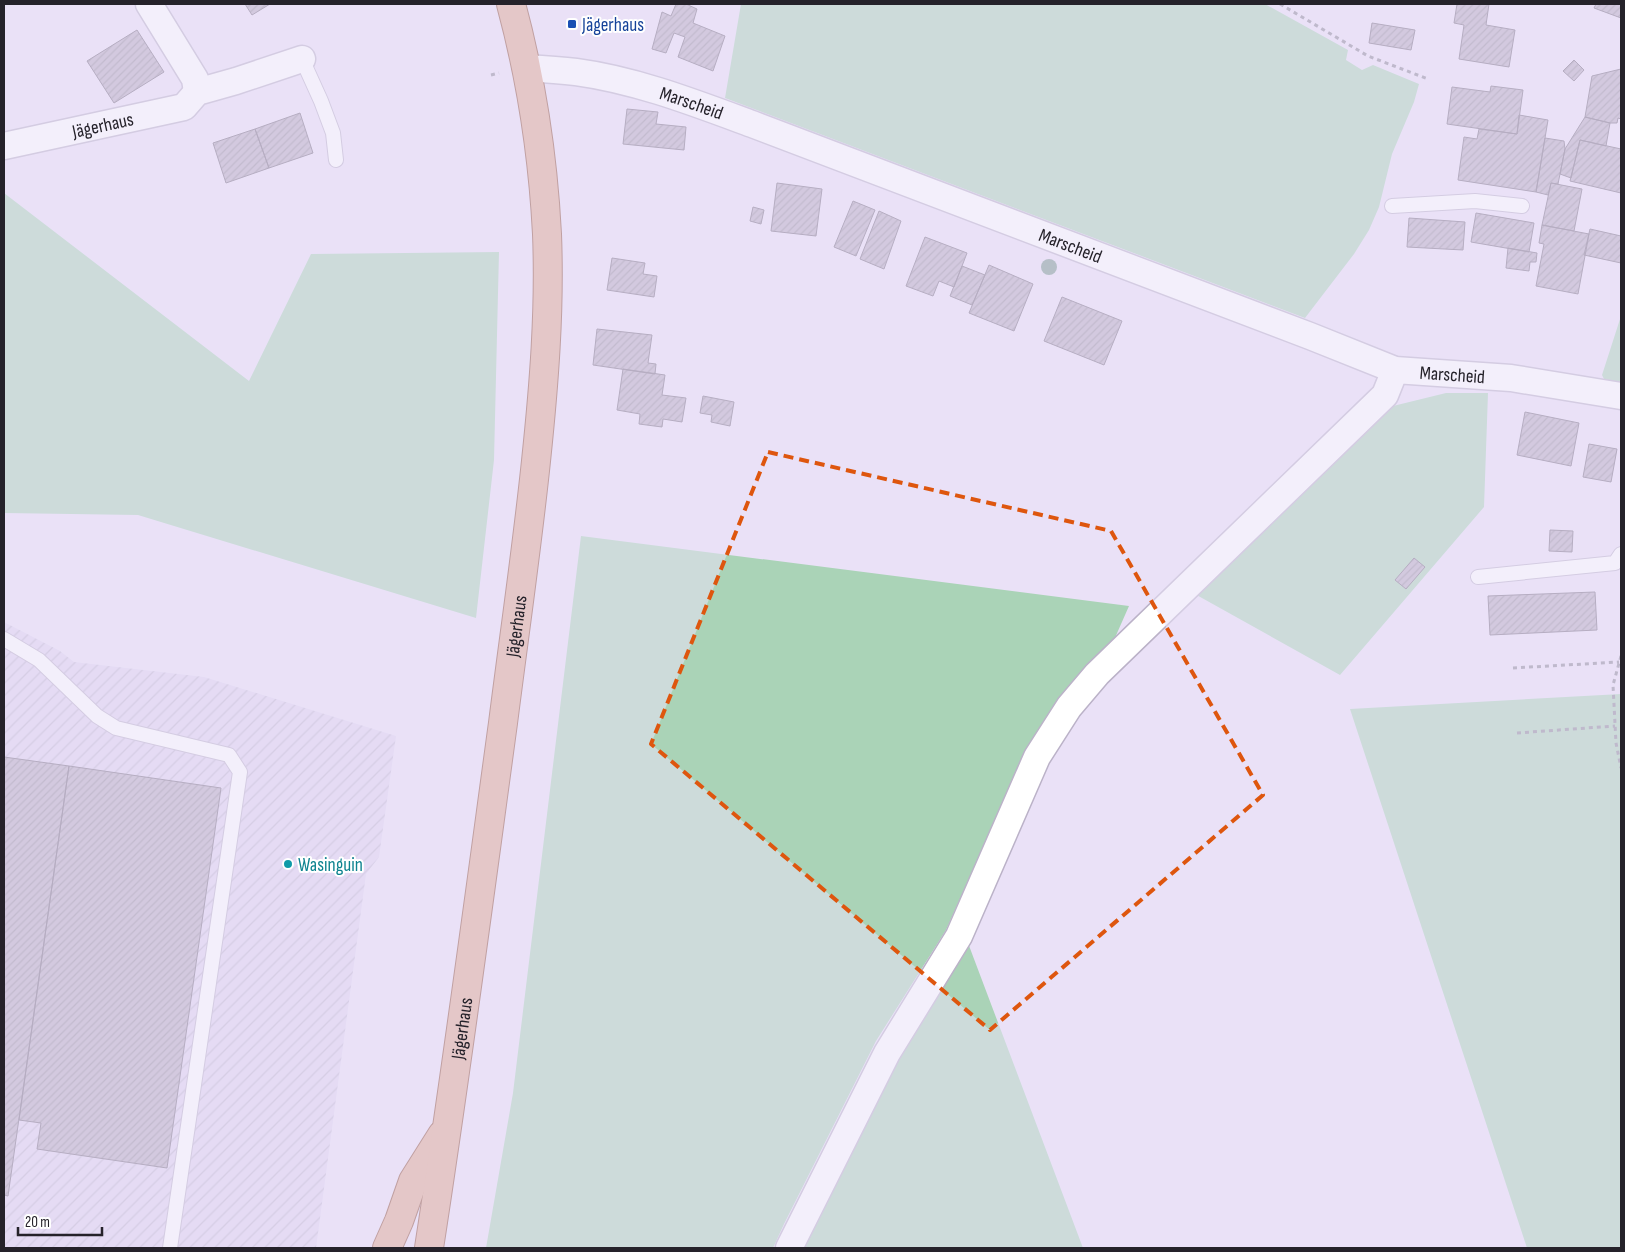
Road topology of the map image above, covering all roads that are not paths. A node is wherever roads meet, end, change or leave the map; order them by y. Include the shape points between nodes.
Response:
1 (148, 4) edge
2 (511, 4) edge
3 (302, 59) joint
4 (526, 68) junction
5 (197, 92) junction
6 (4, 146) edge
7 (336, 160) dead end
8 (1392, 206) dead end
9 (1522, 206) dead end
10 (1395, 370) junction
11 (1621, 396) edge
12 (1621, 554) edge
13 (1478, 577) dead end
14 (4, 639) edge
15 (447, 1128) junction
16 (170, 1248) edge
17 (387, 1248) edge
18 (429, 1248) edge
19 (789, 1248) edge

1 - 5 street via 195,79
2 - 4 main road, Jägerhaus
3 - 5 street, Jägerhaus
3 - 7 lane via 333,132
4 - 10 street, Marscheid via 588,74 692,102
4 - 15 main road, Jägerhaus via 536,122 546,233 547,336 515,632
5 - 6 street, Jägerhaus via 184,107
8 - 9 lane via 1475,201
10 - 11 street, Marscheid via 1510,378
10 - 19 street via 1385,395 1097,674 1069,707 1037,757 960,936 887,1053
12 - 13 lane via 1615,563
14 - 16 lane via 39,660 97,716 116,728 229,756 240,772
15 - 17 main road via 413,1181
15 - 18 main road, Jägerhaus

